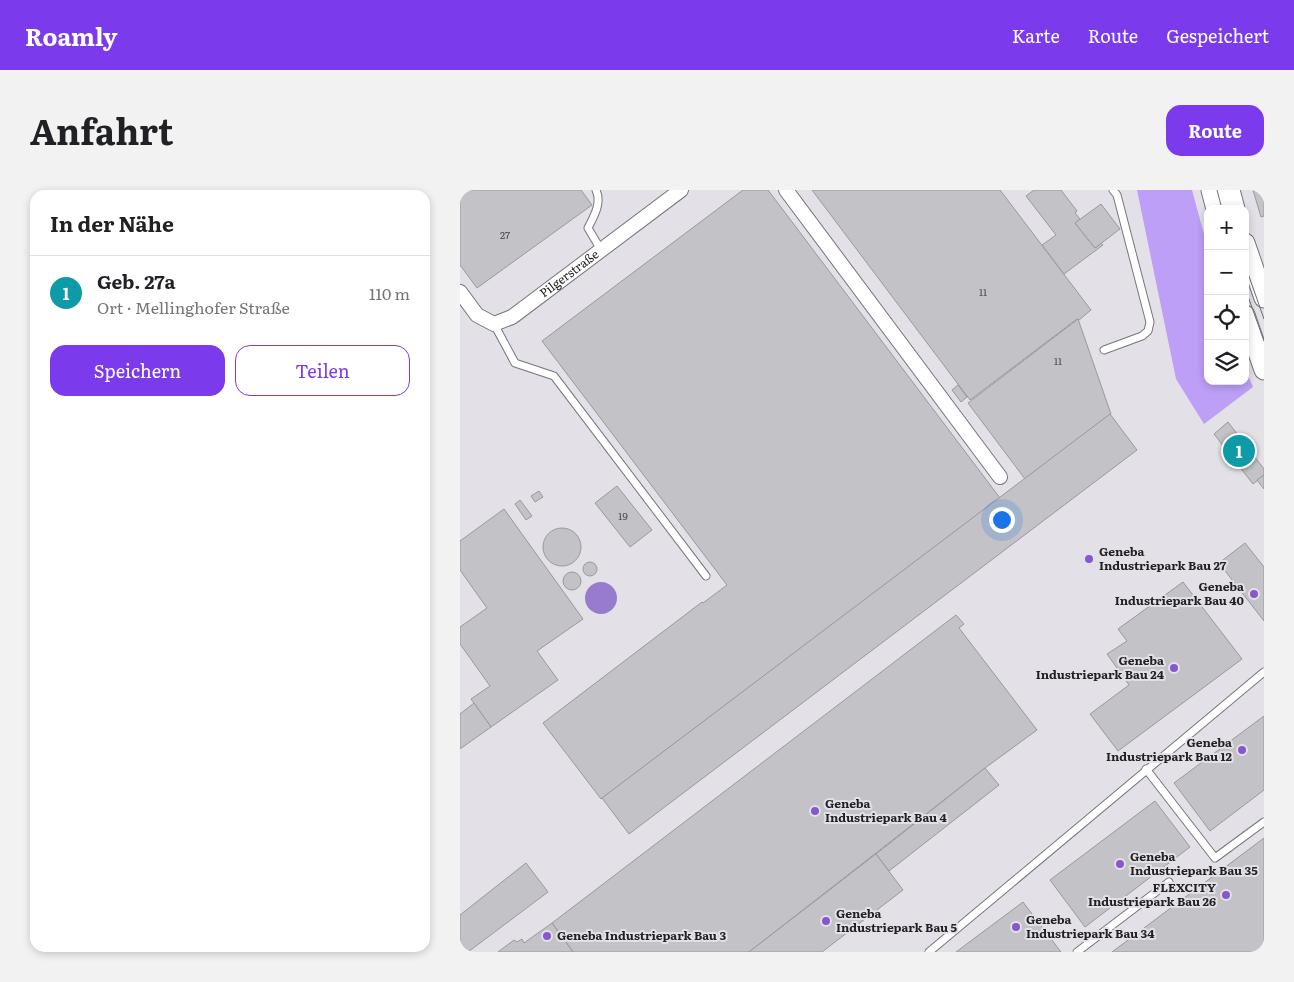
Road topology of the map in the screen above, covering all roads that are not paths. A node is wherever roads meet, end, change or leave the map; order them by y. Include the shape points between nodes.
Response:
1 (596, 190) edge
2 (681, 190) edge
3 (786, 190) edge
4 (1114, 190) edge
5 (1211, 190) edge
6 (1230, 190) edge
7 (1215, 205) edge
8 (1234, 205) edge
9 (602, 250) junction
10 (1247, 250) edge
11 (460, 292) edge
12 (1264, 298) edge
13 (494, 324) junction
14 (1249, 327) edge
15 (1104, 350) dead end
16 (1264, 370) edge
17 (1000, 477) dead end
18 (706, 576) dead end
19 (1264, 672) edge
20 (1146, 769) junction
21 (1264, 822) edge
22 (1169, 882) dead end
23 (929, 952) edge
24 (1077, 952) edge

1 - 9 lane via 598,208 588,228
2 - 9 street, Pilgerstraße
3 - 17 street
4 - 15 lane via 1150,322 1148,331 1142,336
5 - 7 main road
6 - 8 main road
9 - 13 street, Pilgerstraße via 512,317
10 - 12 main road
11 - 13 street via 477,315
13 - 18 lane via 515,363 554,376
14 - 16 main road
19 - 20 lane
20 - 21 lane via 1215,858
20 - 23 lane
22 - 24 lane

